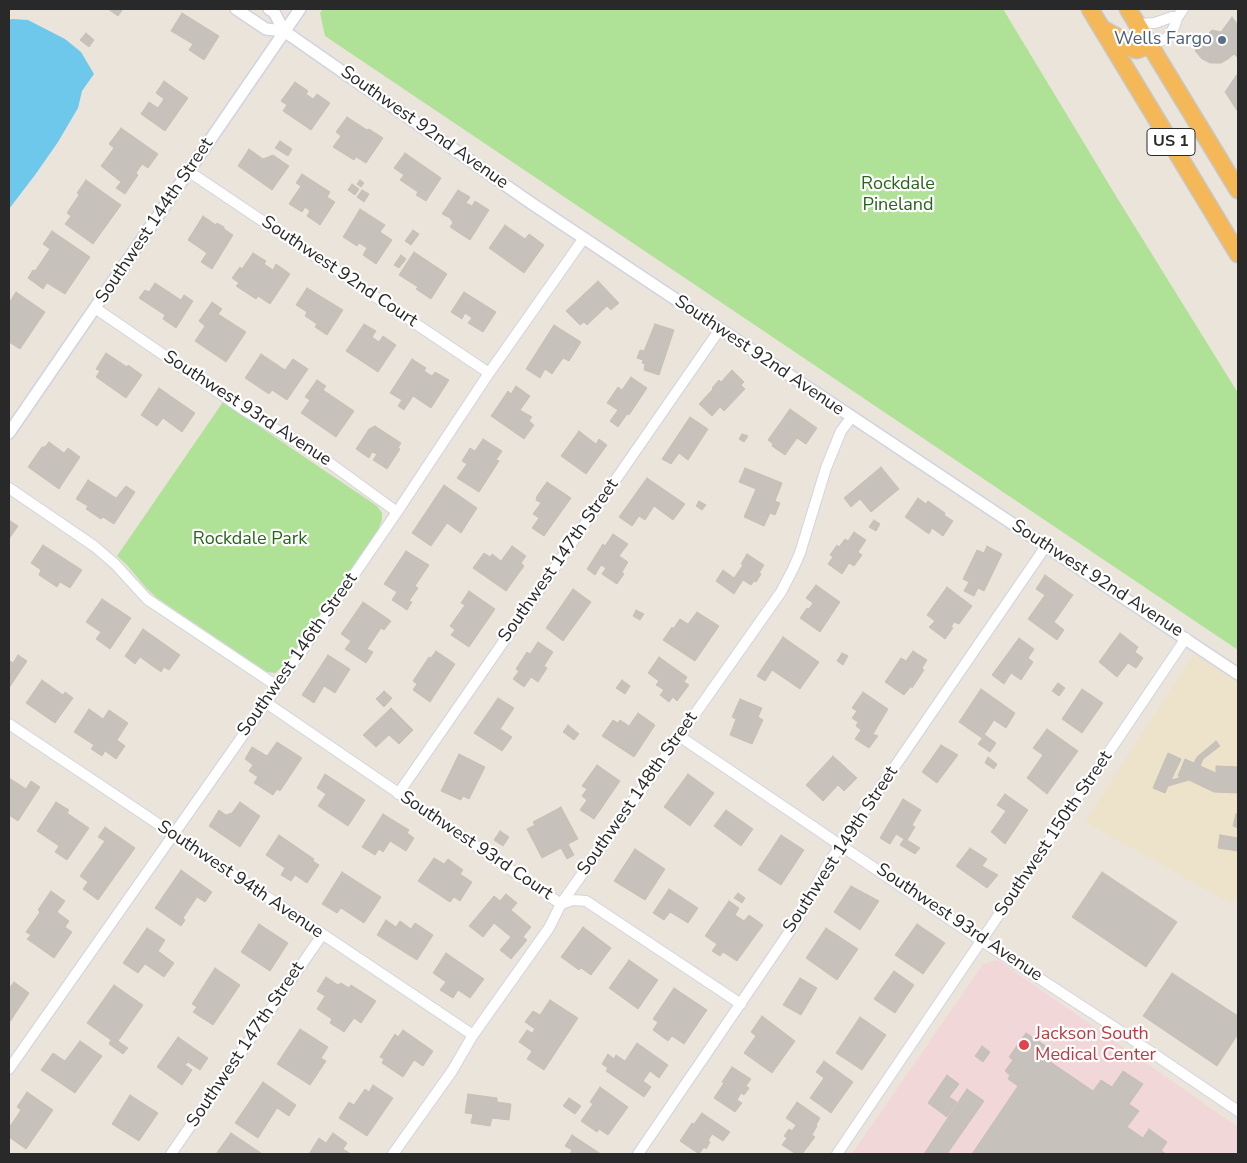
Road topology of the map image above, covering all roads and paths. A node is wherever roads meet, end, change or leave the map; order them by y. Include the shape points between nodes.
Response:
1 (236, 9) edge
2 (269, 9) edge
3 (300, 9) edge
4 (1090, 9) edge
5 (1128, 9) edge
6 (1183, 9) edge
7 (1177, 18) junction
8 (1137, 24) junction
9 (1103, 29) junction
10 (284, 31) junction
11 (1150, 45) junction
12 (188, 171) junction
13 (1238, 190) edge
14 (584, 238) junction
15 (1238, 254) edge
16 (95, 308) junction
17 (720, 329) junction
18 (489, 373) junction
19 (851, 418) junction
20 (9, 432) edge
21 (9, 488) edge
22 (397, 512) junction
23 (1046, 546) junction
24 (1186, 638) junction
25 (1238, 674) edge
26 (277, 686) junction
27 (265, 702) junction
28 (9, 724) edge
29 (679, 736) junction
30 (398, 794) junction
31 (173, 835) junction
32 (841, 844) junction
33 (561, 904) junction
34 (322, 935) junction
35 (982, 941) junction
36 (741, 1004) junction
37 (473, 1036) junction
38 (9, 1069) edge
39 (1238, 1111) edge
40 (171, 1154) edge
41 (393, 1154) edge
42 (638, 1154) edge
43 (837, 1154) edge

1 - 10 street, Southwest 92nd Avenue via 266,29
2 - 10 street, Southwest 92nd Avenue
3 - 10 street, Southwest 144th Street
4 - 9 highway, US 1
5 - 8 highway, US 1
6 - 7 street
7 - 8 street
7 - 11 street via 1170,35
8 - 11 highway, US 1
9 - 11 highway via 1133,49
9 - 15 highway, US 1
10 - 12 street, Southwest 144th Street
10 - 14 street, Southwest 92nd Avenue
11 - 13 highway, US 1
12 - 16 street, Southwest 144th Street
12 - 18 street, Southwest 92nd Court
14 - 17 street, Southwest 92nd Avenue
14 - 18 street, Southwest 146th Street
16 - 20 street, Southwest 144th Street
16 - 22 street, Southwest 93rd Avenue via 247,412 323,458
17 - 19 street, Southwest 92nd Avenue
17 - 30 street, Southwest 147th Street
18 - 22 street, Southwest 146th Street
19 - 23 street, Southwest 92nd Avenue
19 - 29 street, Southwest 148th Street via 841,432 826,468 800,552 787,581
21 - 26 street via 94,546 147,599
22 - 26 street, Southwest 146th Street
23 - 24 street, Southwest 92nd Avenue
23 - 32 street, Southwest 149th Street
24 - 25 street, Southwest 92nd Avenue
24 - 35 street, Southwest 150th Street
26 - 27 street, Southwest 146th Street
27 - 30 street, Southwest 93rd Court
27 - 31 street, Southwest 146th Street
28 - 31 street, Southwest 94th Avenue
29 - 32 street, Southwest 93rd Avenue
29 - 33 street, Southwest 148th Street
30 - 33 street, Southwest 93rd Court
31 - 34 street, Southwest 94th Avenue
31 - 38 street, Southwest 146th Street
32 - 35 street, Southwest 93rd Avenue
32 - 36 street, Southwest 149th Street via 796,922
33 - 36 street, Southwest 93rd Court via 573,900 586,901
33 - 37 street, Southwest 148th Street via 549,928
34 - 37 street, Southwest 94th Avenue
34 - 40 street, Southwest 147th Street
35 - 39 street, Southwest 93rd Avenue
35 - 43 street, Southwest 150th Street
36 - 42 street, Southwest 149th Street
37 - 41 street, Southwest 148th Street

